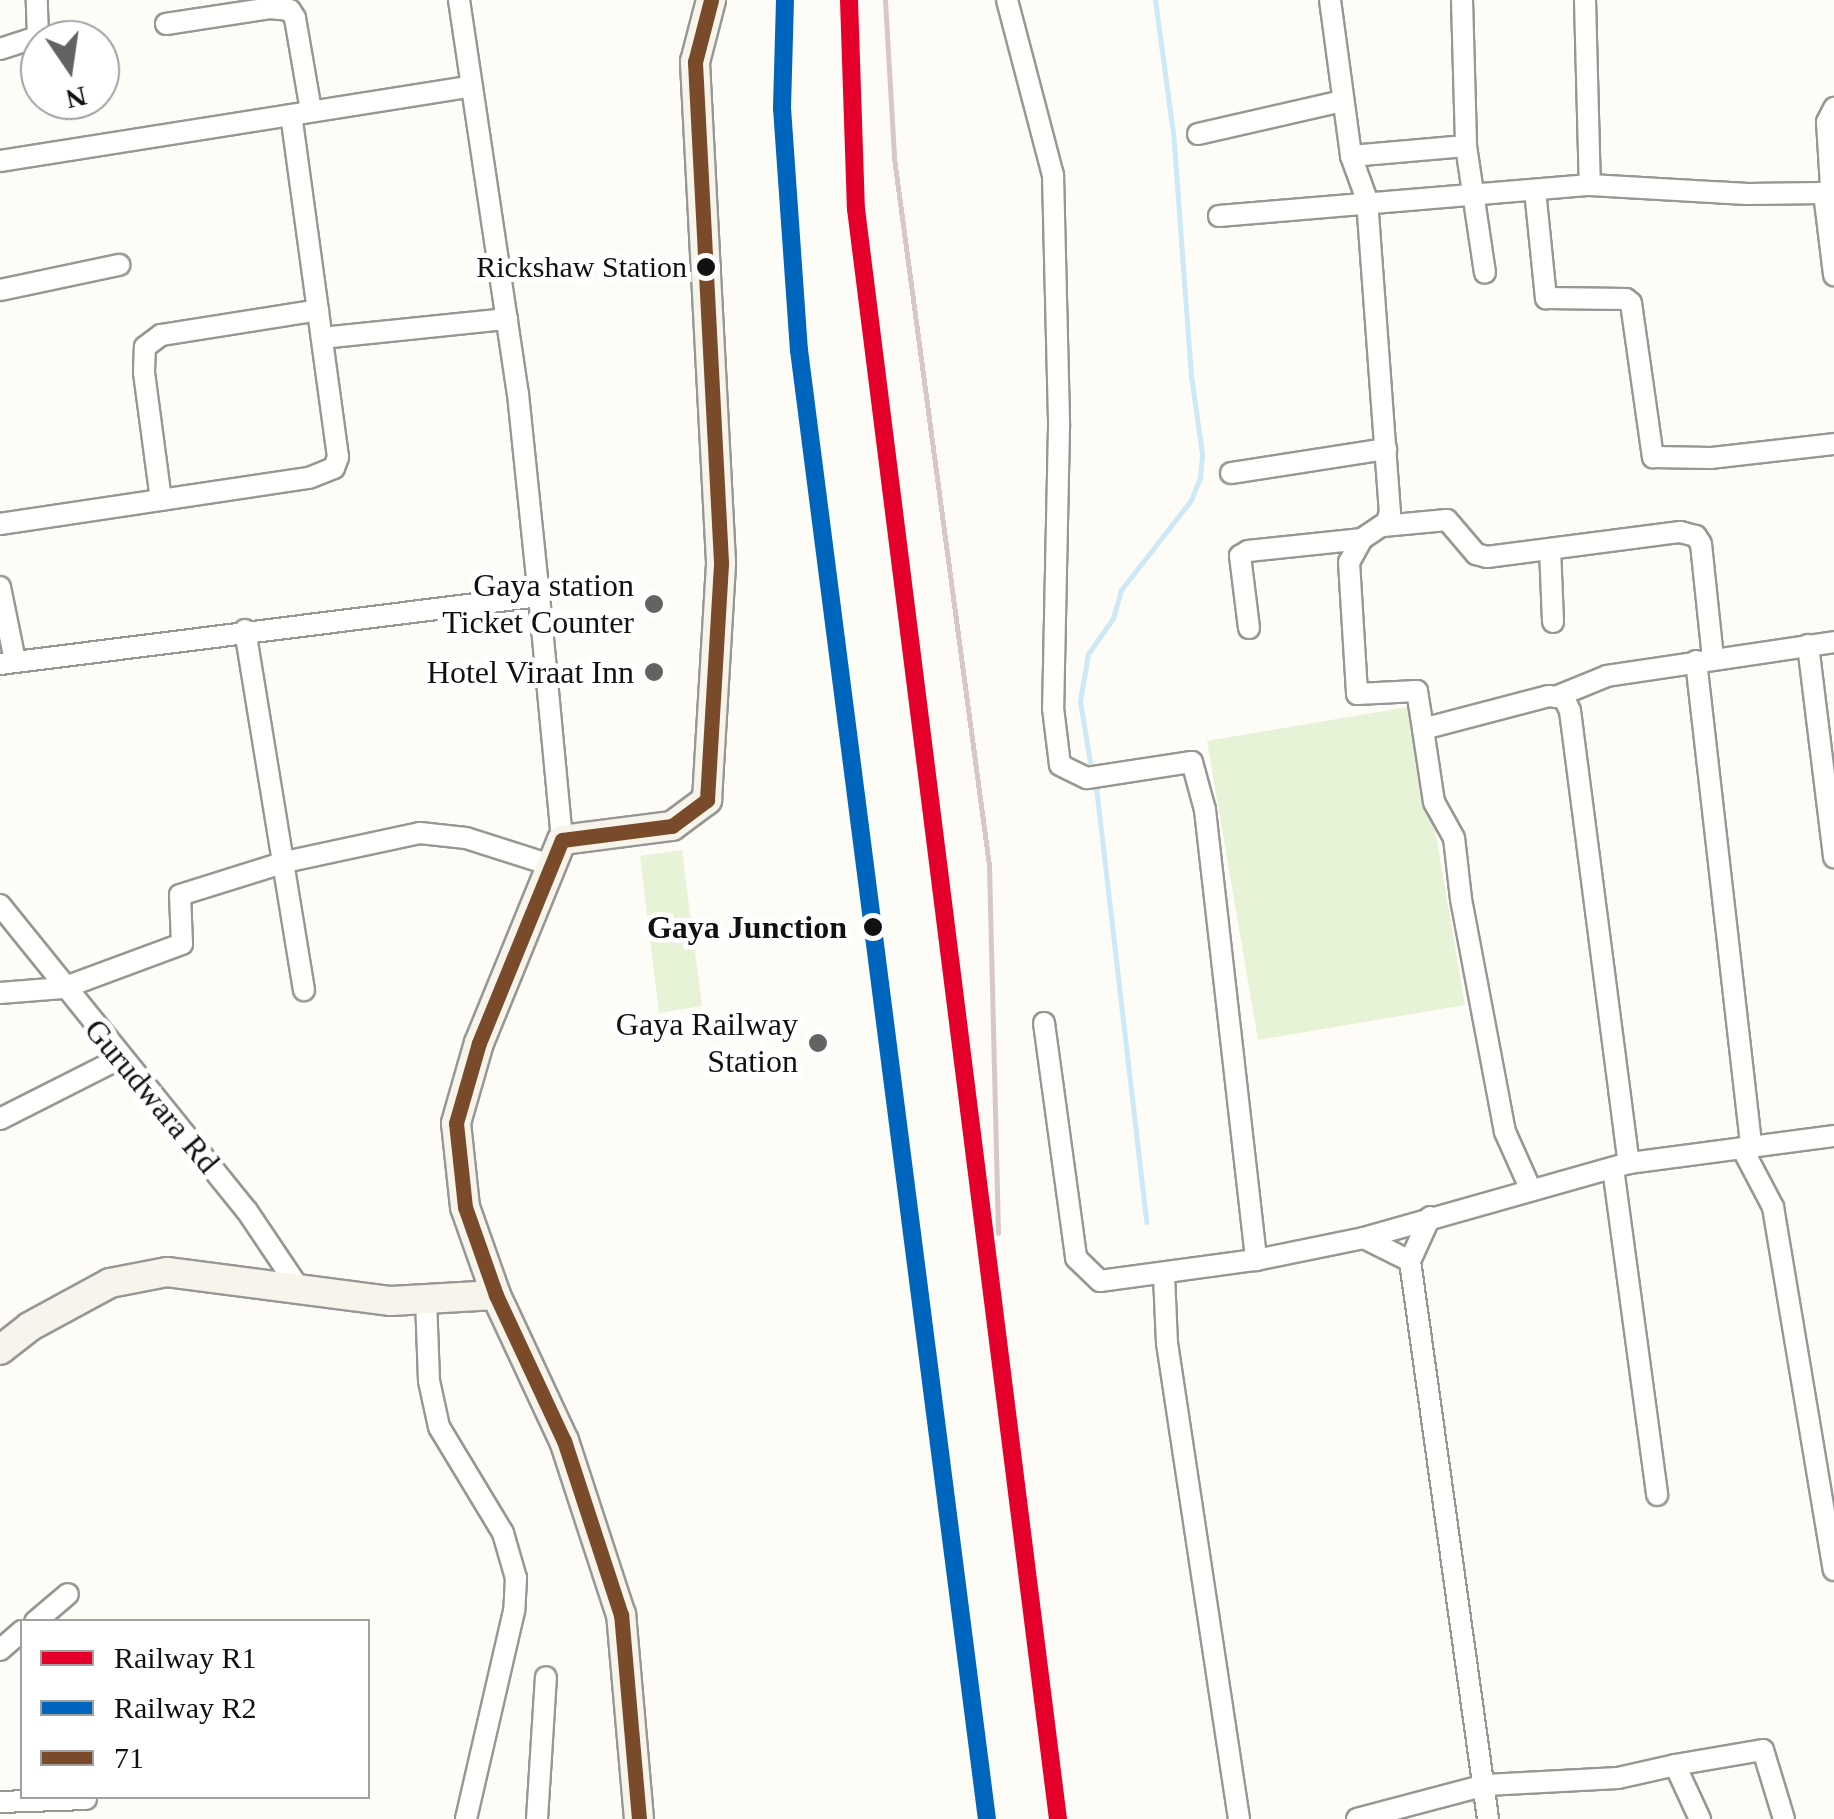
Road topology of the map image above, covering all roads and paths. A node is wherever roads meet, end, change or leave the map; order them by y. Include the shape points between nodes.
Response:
1 (36, 0) edge
2 (459, 0) edge
3 (711, 0) edge
4 (1007, 0) edge
5 (1330, 0) edge
6 (1462, 0) edge
7 (1585, 0) edge
8 (166, 24) dead end
9 (0, 49) edge
10 (472, 86) junction
11 (1342, 101) junction
12 (1834, 108) edge
13 (301, 113) junction
14 (1198, 134) dead end
15 (0, 138) edge
16 (1466, 146) junction
17 (1351, 156) junction
18 (2, 160) edge
19 (1590, 185) junction
20 (1535, 190) junction
21 (1824, 193) junction
22 (1473, 194) junction
23 (1367, 200) junction
24 (1219, 216) dead end
25 (119, 265) dead end
26 (1485, 273) dead end
27 (1834, 275) edge
28 (0, 290) edge
29 (318, 310) junction
30 (507, 319) junction
31 (322, 338) junction
32 (1834, 444) edge
33 (1386, 449) junction
34 (1231, 473) dead end
35 (161, 500) junction
36 (0, 524) edge
37 (1383, 526) junction
38 (1362, 539) junction
39 (1550, 549) junction
40 (0, 587) edge
41 (539, 596) junction
42 (1553, 622) dead end
43 (1249, 628) dead end
44 (246, 630) junction
45 (1834, 642) edge
46 (1808, 645) junction
47 (1704, 660) junction
48 (7, 662) edge
49 (1558, 696) junction
50 (1423, 729) junction
51 (557, 852) junction
52 (1834, 857) edge
53 (284, 862) junction
54 (0, 905) edge
55 (63, 988) junction
56 (304, 990) dead end
57 (0, 994) edge
58 (1044, 1023) dead end
59 (121, 1058) junction
60 (0, 1119) edge
61 (1834, 1136) edge
62 (1746, 1147) junction
63 (1621, 1166) junction
64 (1531, 1190) junction
65 (1430, 1216) junction
66 (1364, 1238) junction
67 (1256, 1260) junction
68 (1410, 1261) junction
69 (1164, 1275) junction
70 (300, 1290) junction
71 (496, 1295) junction
72 (426, 1299) junction
73 (0, 1350) edge
74 (1657, 1494) dead end
75 (1834, 1570) edge
76 (68, 1594) dead end
77 (38, 1619) edge
78 (20, 1633) edge
79 (0, 1650) edge
80 (546, 1676) dead end
81 (1675, 1765) junction
82 (1486, 1785) junction
83 (86, 1799) dead end
84 (3, 1808) edge
85 (466, 1819) edge
86 (537, 1819) edge
87 (639, 1819) edge
88 (1239, 1819) edge
89 (1357, 1819) edge
90 (1488, 1819) edge
91 (1700, 1819) edge
92 (1784, 1819) edge

1 - 9 street via 38,38
2 - 10 street
3 - 51 street via 695,62 721,562 708,800 672,826
4 - 67 street via 1053,175 1059,427 1053,708 1060,765 1087,778 1192,762 1206,810
5 - 11 street
6 - 16 street
7 - 19 street
8 - 13 street via 290,10
10 - 13 street
10 - 30 street
11 - 14 street
11 - 17 street
12 - 21 street via 1827,122 1832,183
13 - 18 street
13 - 29 street
15 - 18 street
16 - 17 street
16 - 22 street
17 - 23 street
19 - 20 street
19 - 21 street
20 - 22 street
20 - 32 street via 1546,298 1630,304 1653,457 1710,458
21 - 27 street
22 - 23 street
22 - 26 street
23 - 24 street
23 - 33 street
25 - 28 street
29 - 31 street
29 - 35 street via 161,335 145,346
30 - 31 street
30 - 41 street
31 - 35 street via 334,468 308,478
33 - 34 street
33 - 37 street via 1390,512
35 - 36 street
37 - 38 street
37 - 39 street via 1447,520 1486,557
38 - 43 street via 1240,556
38 - 50 street via 1349,562 1358,694 1417,690
39 - 42 street
39 - 47 street via 1680,532 1696,536
40 - 48 street
41 - 44 street
41 - 51 street
44 - 48 street
44 - 53 street
45 - 46 street
46 - 47 street
46 - 52 street
47 - 49 street via 1607,676
47 - 62 street
49 - 50 street
49 - 63 street via 1570,711
50 - 64 street via 1437,810 1454,838 1505,1132
51 - 53 street via 420,833
51 - 71 street via 474,1058 456,1124 464,1207
53 - 55 street via 180,895 182,944
53 - 56 street
54 - 55 street, Gurudwara Rd
55 - 57 street
55 - 59 street, Gurudwara Rd
58 - 69 street via 1076,1258 1100,1281
59 - 60 street
59 - 70 street, Gurudwara Rd via 248,1211
61 - 62 street
62 - 63 street
62 - 75 street via 1773,1207
63 - 64 street
63 - 74 street
64 - 65 street
65 - 66 street
65 - 68 street
66 - 67 street
66 - 68 street
67 - 69 street
68 - 82 street
69 - 88 street via 1167,1343
70 - 72 street via 391,1302
70 - 73 street via 168,1272 110,1283
71 - 72 street
71 - 87 street via 564,1441 621,1614
72 - 85 street via 429,1381 439,1428 503,1533 516,1578
76 - 77 street
78 - 79 street
80 - 86 street
81 - 82 street via 1618,1778
81 - 91 street
81 - 92 street via 1763,1750
82 - 89 street
82 - 90 street
83 - 84 street

